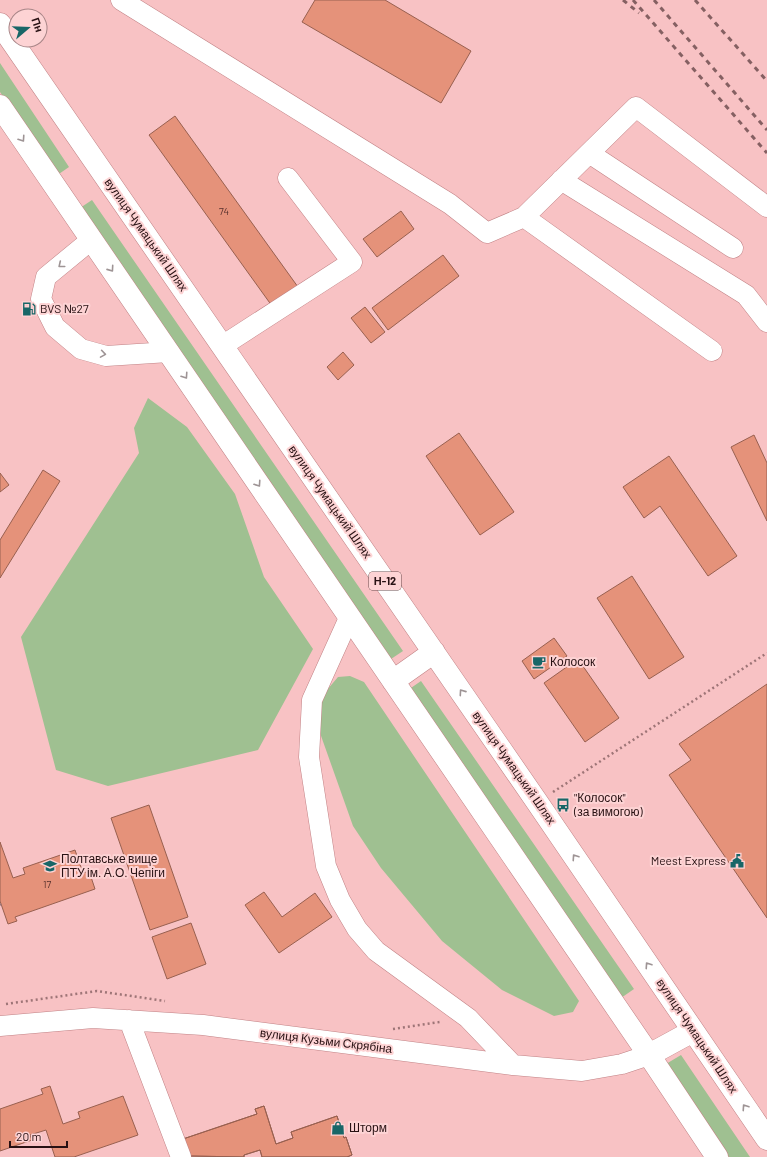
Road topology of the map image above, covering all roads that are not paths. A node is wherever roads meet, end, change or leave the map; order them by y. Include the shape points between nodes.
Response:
1 (121, 0) edge
2 (0, 24) edge
3 (0, 106) edge
4 (589, 153) junction
5 (288, 178) dead end
6 (561, 180) junction
7 (767, 207) edge
8 (524, 217) junction
9 (91, 240) junction
10 (732, 248) dead end
11 (767, 322) edge
12 (222, 346) junction
13 (712, 351) dead end
14 (169, 352) junction
15 (349, 618) junction
16 (434, 652) junction
17 (393, 681) junction
18 (129, 1020) junction
19 (0, 1026) edge
20 (693, 1032) junction
21 (650, 1055) junction
22 (513, 1065) junction
23 (767, 1139) edge
24 (181, 1157) edge
25 (717, 1157) edge

1 - 8 street via 450,204 488,233
2 - 12 main road, вулиця Чумацький Шлях / Н-12
3 -> 9 main road
4 - 6 street
4 - 7 street via 636,107
4 - 10 street
5 - 12 street via 352,262
6 - 8 street
6 - 11 street via 746,295
8 - 13 street
9 -> 14 main road
9 -> 14 street via 46,277 41,299 55,327 81,349 106,356
12 - 16 main road, вулиця Чумацький Шлях / Н-12
14 -> 15 main road
15 - 17 main road
15 - 22 street via 312,700 309,758 326,866 340,900 357,929 376,951 468,1018
16 - 17 main road
20 -> 16 main road, вулиця Чумацький Шлях / Н-12
17 - 21 main road
18 - 19 street, вулиця Кузьми Скрябіна via 93,1018
18 - 22 street, вулиця Кузьми Скрябіна via 203,1025
18 - 24 street
20 - 21 main road
23 -> 20 main road, вулиця Чумацький Шлях / Н-12
21 - 22 street, вулиця Кузьми Скрябіна via 622,1064 582,1071
21 - 25 main road

